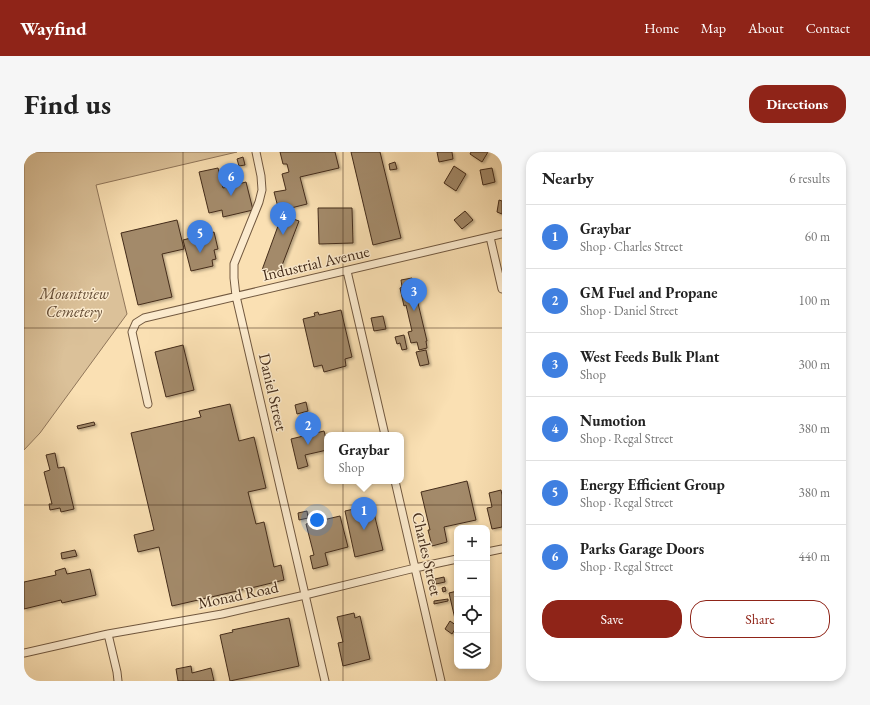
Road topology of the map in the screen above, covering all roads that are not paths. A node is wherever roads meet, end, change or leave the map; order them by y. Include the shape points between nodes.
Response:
1 (256, 152) edge
2 (502, 234) edge
3 (490, 238) junction
4 (347, 271) junction
5 (502, 289) edge
6 (236, 296) junction
7 (148, 404) dead end
8 (384, 432) edge
9 (396, 484) edge
10 (502, 549) edge
11 (490, 551) edge
12 (454, 560) edge
13 (415, 568) junction
14 (305, 595) junction
15 (108, 634) junction
16 (24, 653) edge
17 (118, 681) edge
18 (325, 681) edge
19 (441, 681) edge

1 - 6 street, Daniel Street via 262,190 234,264
2 - 3 street, Industrial Avenue
3 - 4 street, Industrial Avenue
3 - 5 street
4 - 6 street, Industrial Avenue
4 - 8 street
6 - 7 street, Industrial Avenue via 136,322 132,332
6 - 14 street, Daniel Street
9 - 13 street, Charles Street
10 - 11 street
12 - 13 street, Monad Road
13 - 14 street, Monad Road
13 - 19 street, Charles Street
14 - 15 street, Monad Road via 222,614
14 - 18 street, Daniel Street
15 - 16 street, Monad Road
15 - 17 street

